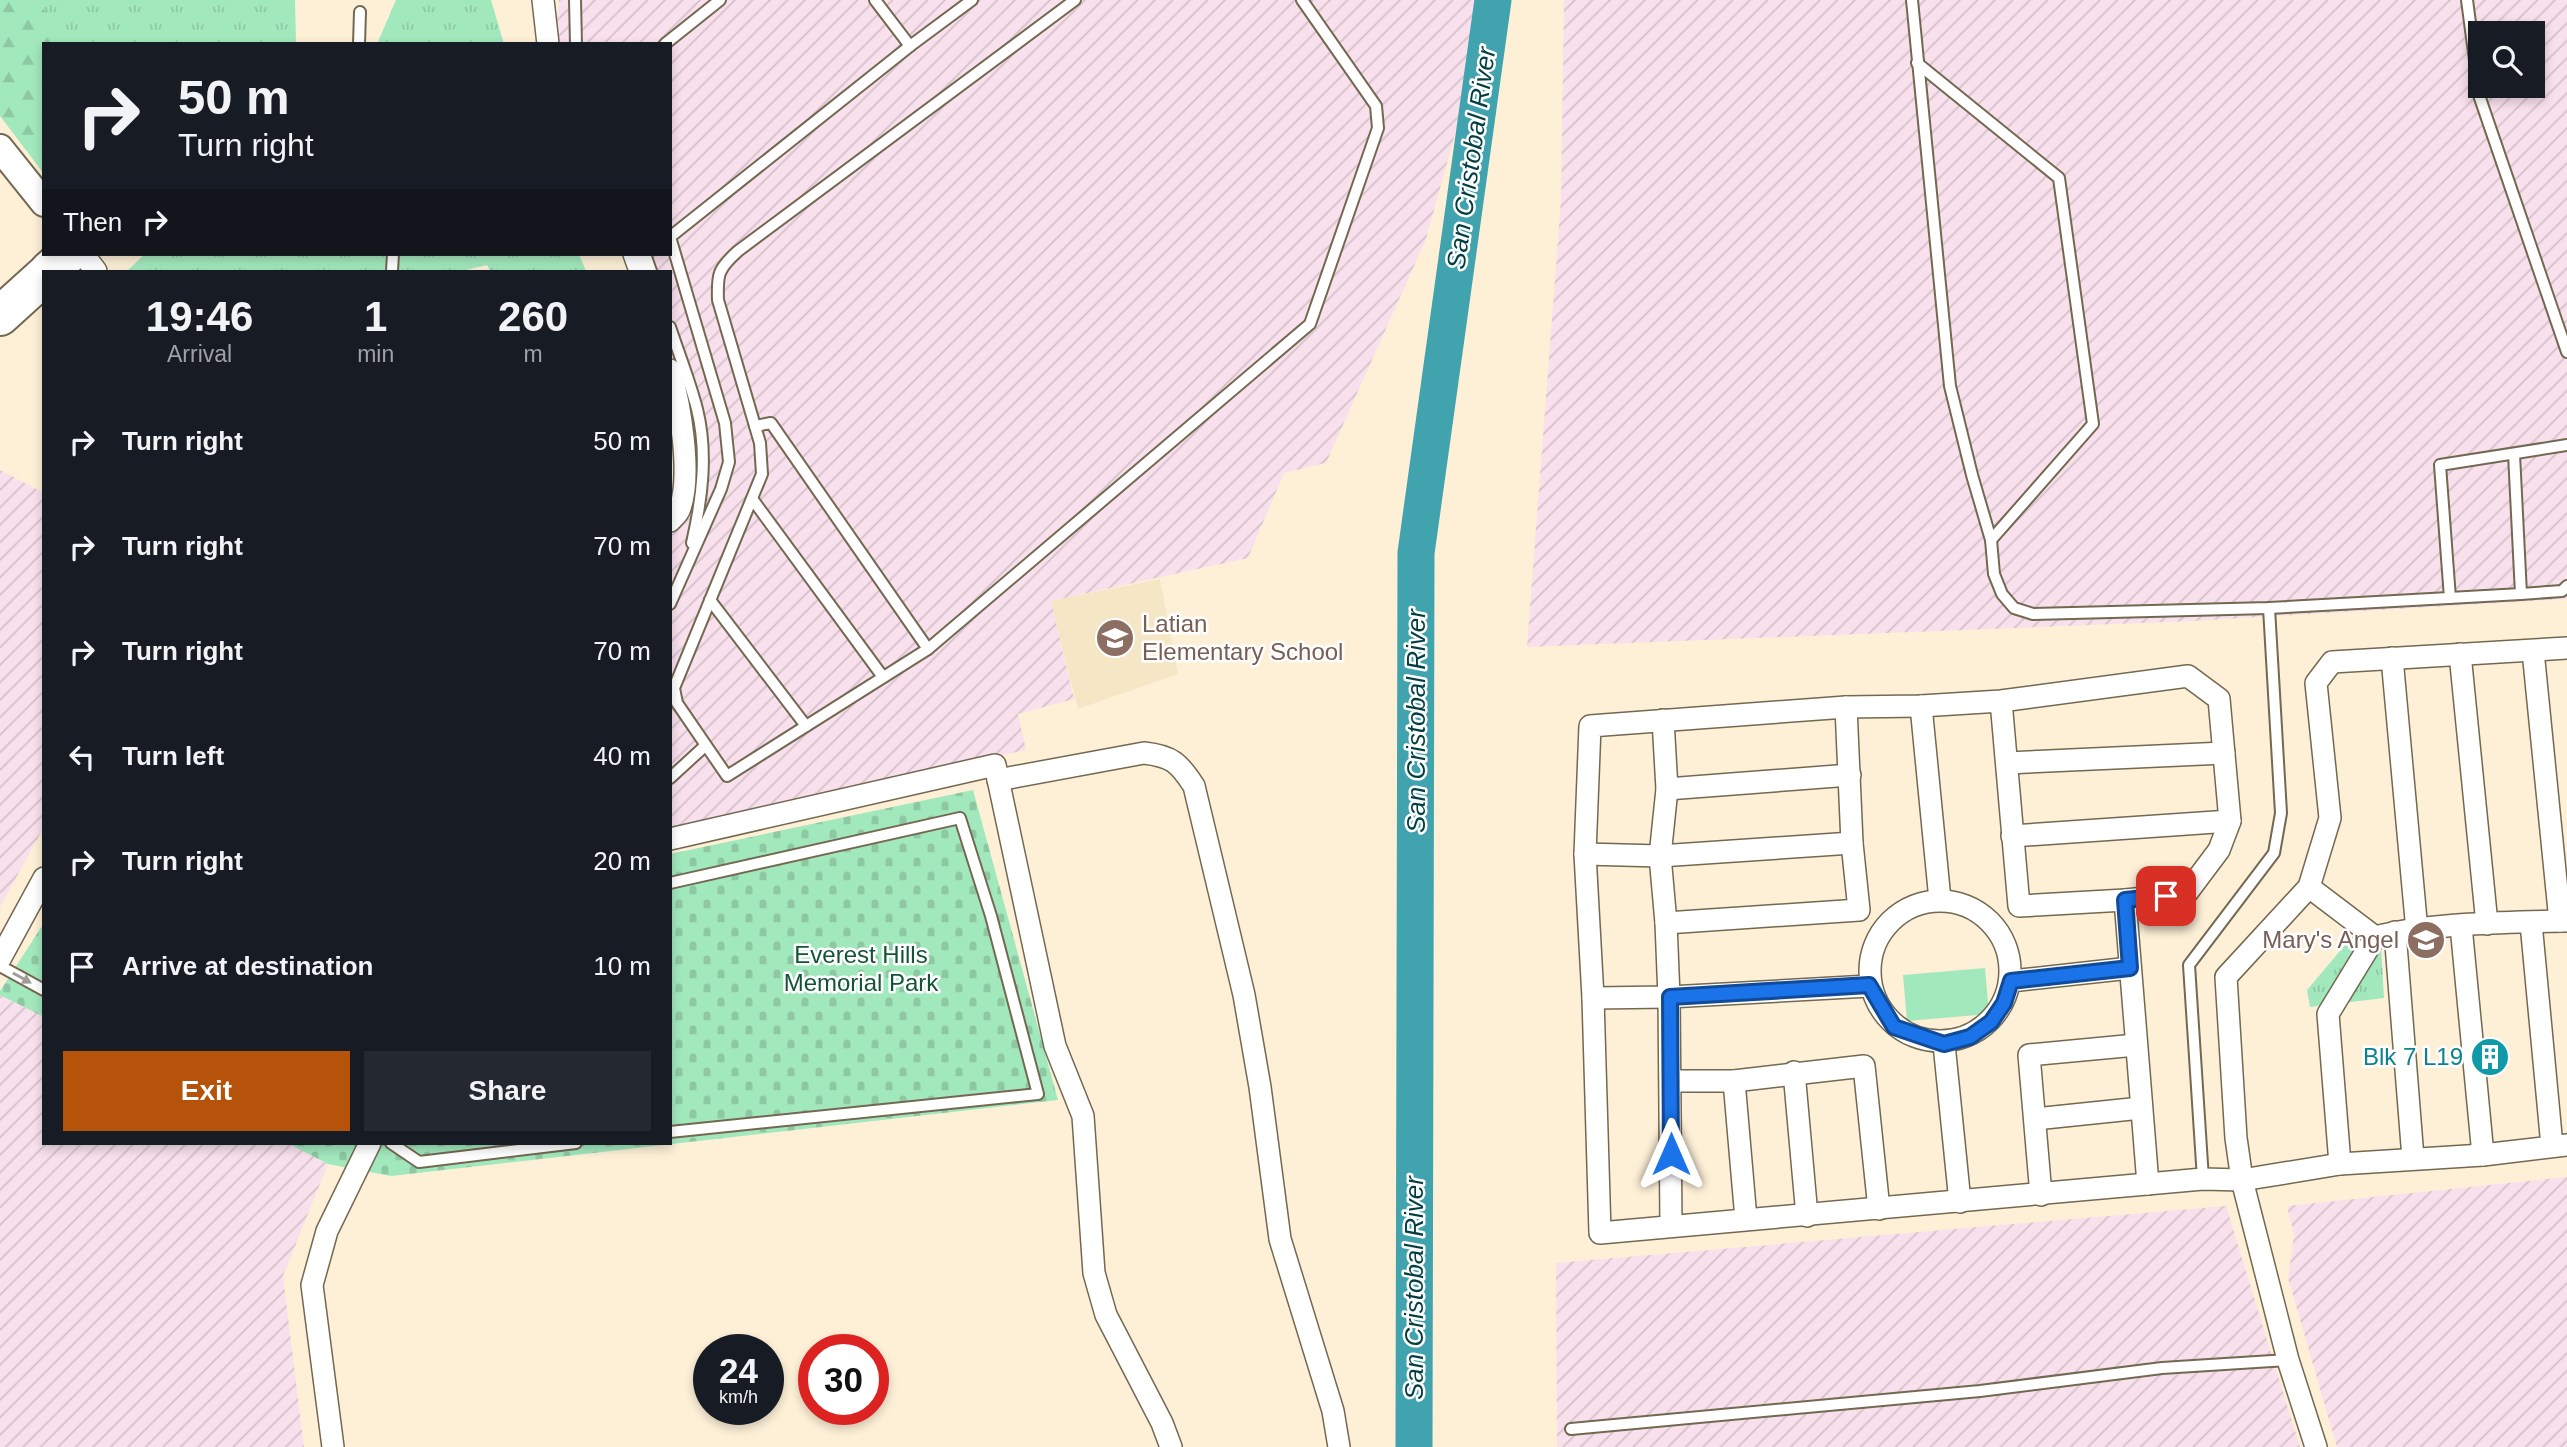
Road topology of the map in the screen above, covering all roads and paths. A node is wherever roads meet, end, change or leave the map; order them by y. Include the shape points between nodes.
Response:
1 (543, 0) edge
2 (575, 0) edge
3 (720, 0) edge
4 (875, 0) edge
5 (972, 0) edge
6 (1074, 0) edge
7 (1301, 0) edge
8 (1912, 0) edge
9 (2467, 0) edge
10 (360, 12) dead end
11 (359, 42) edge
12 (548, 42) edge
13 (576, 42) edge
14 (668, 42) edge
15 (910, 47) junction
16 (1917, 63) junction
17 (0, 148) edge
18 (42, 200) edge
19 (672, 235) edge
20 (672, 244) edge
21 (66, 256) edge
22 (85, 256) edge
23 (50, 270) edge
24 (95, 270) edge
25 (42, 278) edge
26 (0, 316) edge
27 (672, 333) edge
28 (2567, 352) edge
29 (672, 377) edge
30 (755, 426) junction
31 (2567, 444) edge
32 (2514, 454) junction
33 (753, 500) junction
34 (672, 519) edge
35 (1991, 540) junction
36 (687, 567) junction
37 (2567, 586) edge
38 (2521, 594) junction
39 (2450, 598) junction
40 (672, 600) edge
41 (710, 600) junction
42 (2269, 608) junction
43 (2567, 648) edge
44 (929, 649) junction
45 (2533, 651) junction
46 (2460, 654) junction
47 (2392, 657) junction
48 (883, 677) junction
49 (2001, 701) junction
50 (1922, 706) junction
51 (1846, 707) junction
52 (1663, 720) junction
53 (806, 726) junction
54 (705, 746) junction
55 (2224, 753) junction
56 (2007, 763) junction
57 (1850, 775) junction
58 (672, 776) edge
59 (998, 780) junction
60 (1667, 789) junction
61 (2230, 821) junction
62 (2011, 836) junction
63 (672, 839) edge
64 (1852, 843) junction
65 (1585, 854) junction
66 (1660, 856) junction
67 (42, 883) edge
68 (672, 883) edge
69 (2309, 887) junction
70 (1940, 900) junction
71 (2125, 900) junction
72 (2564, 921) edge
73 (1667, 923) junction
74 (2531, 923) junction
75 (2487, 924) junction
76 (2461, 926) junction
77 (2396, 933) junction
78 (0, 959) edge
79 (0, 966) edge
80 (2130, 968) junction
81 (2011, 981) junction
82 (1869, 985) junction
83 (42, 989) edge
84 (1670, 997) junction
85 (1592, 998) junction
86 (1944, 1044) junction
87 (2136, 1045) junction
88 (1794, 1072) junction
89 (1672, 1081) junction
90 (1734, 1081) junction
91 (2140, 1108) junction
92 (2035, 1119) junction
93 (672, 1132) edge
94 (369, 1145) edge
95 (399, 1145) edge
96 (559, 1145) edge
97 (2559, 1145) edge
98 (2483, 1155) junction
99 (2413, 1158) junction
100 (2340, 1164) junction
101 (2203, 1179) junction
102 (2242, 1180) junction
103 (2148, 1184) junction
104 (2041, 1195) junction
105 (1960, 1202) junction
106 (1879, 1209) junction
107 (1807, 1216) junction
108 (1746, 1219) junction
109 (1671, 1226) junction
110 (2288, 1360) junction
111 (1571, 1429) dead end
112 (333, 1447) edge
113 (1171, 1447) edge
114 (1339, 1447) edge
115 (2316, 1447) edge

1 - 12 street
2 - 13 lane
3 - 14 lane
4 - 15 lane
5 - 15 lane
6 - 30 lane via 722,265 718,300
7 - 44 lane via 1376,106 1379,118 1310,324
8 - 16 lane
9 - 28 lane via 2480,98
10 - 11 lane
15 - 19 lane
16 - 35 lane via 1950,386
16 - 35 lane via 2059,178 2093,424
17 - 18 street
20 - 36 lane via 729,443 726,476
21 - 23 highway
22 - 24 street
25 - 26 highway
27 - 36 lane via 698,411 704,470
29 - 34 street via 685,476 680,510
30 - 33 lane via 762,474
30 - 44 lane via 771,424
31 - 32 lane
32 - 38 lane
32 - 39 lane via 2440,465
33 - 41 lane
33 - 48 lane
35 - 42 lane via 1994,575 2002,594 2014,608 2034,614
36 - 40 lane
37 - 38 lane via 2562,591
38 - 39 lane
39 - 42 lane
41 - 53 lane
41 - 54 lane via 674,688 677,703
42 - 101 lane via 2281,813 2274,853 2189,965
43 - 45 street
44 - 48 lane
45 - 46 street
45 - 72 street
46 - 47 street
46 - 75 street
47 - 69 street via 2332,662 2316,683 2330,818
47 - 77 street
48 - 53 lane
49 - 50 street
49 - 55 street via 2188,676 2219,699
49 - 56 street
50 - 51 street
50 - 70 street
51 - 52 street
51 - 57 street
52 - 60 street
52 - 65 street via 1590,726
53 - 54 lane via 727,776
54 - 58 lane
55 - 56 street
55 - 61 street
56 - 62 street
57 - 60 street
57 - 64 street
59 - 63 street via 995,765
59 - 113 street via 1055,1046 1083,1116 1094,1273 1106,1315
59 - 114 street via 1144,753 1164,755 1182,767 1194,786 1244,995 1280,1239 1334,1411
60 - 66 street
61 - 62 street
61 - 71 street via 2219,849 2186,894
62 - 71 street via 2018,906
64 - 66 street
64 - 73 street via 1859,911
65 - 66 street
65 - 85 street
66 - 73 street
67 - 78 street
68 - 93 lane via 960,818 1038,1094
69 - 77 street
69 - 102 street via 2227,977
70 - 81 street via 1961,903 1997,928
70 - 82 street via 1908,907 1883,928 1870,955
71 - 80 street
72 - 74 street
73 - 84 street
74 - 75 street
74 - 97 street
75 - 76 street
76 - 77 street
76 - 98 street
77 - 99 street
77 - 100 street via 2328,1014
79 -> 83 lane
80 - 81 street
80 - 87 street
81 - 86 street via 1991,1022 1970,1037
82 - 84 street
82 - 86 street via 1894,1027
84 - 85 street
84 - 89 street
85 - 109 street via 1600,1233
86 - 105 street
87 - 91 street
87 - 92 street via 2029,1055
88 - 90 street
88 - 106 street via 1864,1066
88 - 107 street
89 - 90 street
89 - 109 street
90 - 108 street
91 - 92 street
91 - 103 street
92 - 104 street
94 - 112 street via 327,1231 312,1285
95 - 96 lane via 419,1162
97 - 98 street
98 - 99 street
99 - 100 street
100 - 102 street
101 - 102 street
101 - 103 street
102 - 110 street
103 - 104 street
104 - 105 street
105 - 106 street
106 - 107 street
107 - 108 street
108 - 109 street
110 - 111 lane via 2162,1367 1980,1391
110 - 115 street

